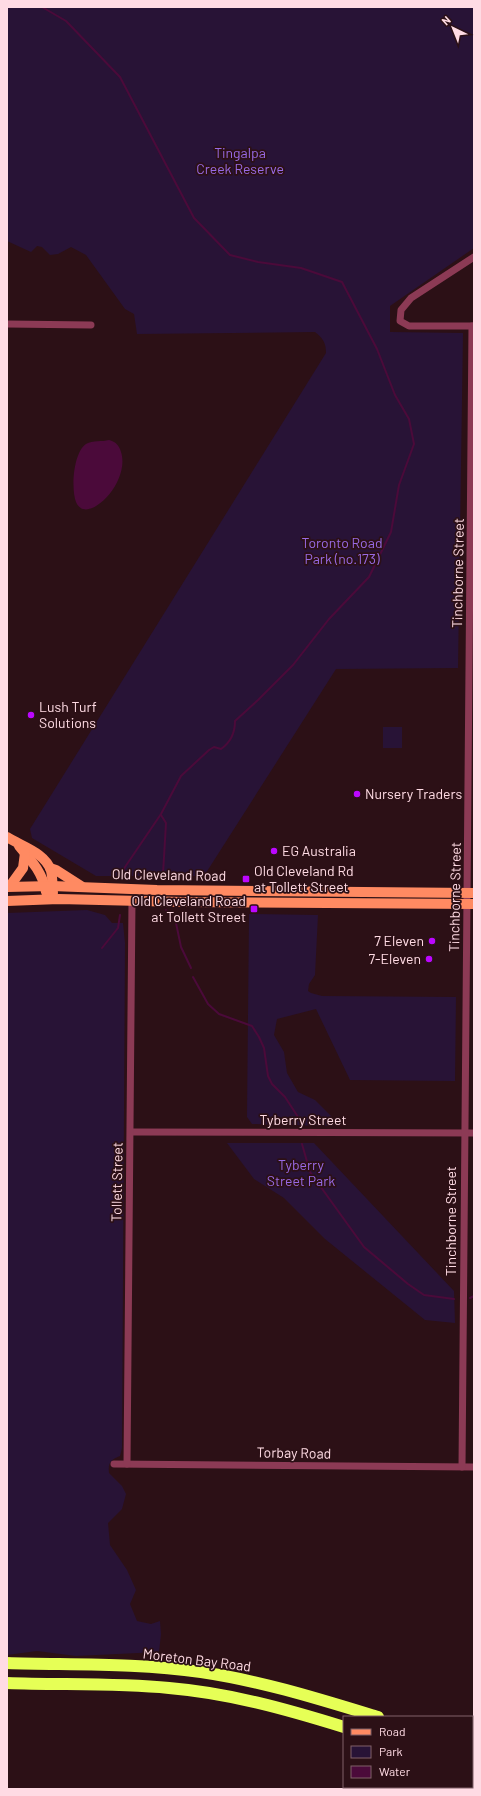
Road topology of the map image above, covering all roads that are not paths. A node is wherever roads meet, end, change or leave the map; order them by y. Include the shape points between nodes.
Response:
1 (474, 257) edge
2 (7, 324) edge
3 (91, 324) dead end
4 (473, 326) edge
5 (11, 840) edge
6 (25, 853) junction
7 (50, 868) junction
8 (9, 886) edge
9 (49, 886) junction
10 (82, 887) junction
11 (471, 893) edge
12 (50, 899) junction
13 (132, 900) junction
14 (7, 901) edge
15 (471, 904) edge
16 (131, 1132) junction
17 (474, 1133) edge
18 (465, 1134) junction
19 (114, 1464) dead end
20 (127, 1464) junction
21 (462, 1467) junction
22 (474, 1468) edge
23 (7, 1663) edge
24 (7, 1683) edge
25 (375, 1716) edge
26 (343, 1727) edge

1 - 4 street via 411,298 401,310 400,321 409,326
2 - 3 street
4 - 11 street, Tinchborne Street
5 - 6 main road
5 - 7 main road via 29,848
6 - 8 main road via 23,868
6 - 9 main road
7 - 9 main road
7 - 10 main road
8 - 9 main road, Old Cleveland Road
9 - 10 main road, Old Cleveland Road
9 - 12 main road
10 - 11 main road, Old Cleveland Road
11 - 15 street, Tinchborne Street
12 - 13 main road, Old Cleveland Road
12 - 14 main road, Old Cleveland Road
13 - 15 main road, Old Cleveland Road
13 - 16 street, Tollett Street
15 - 18 street, Tinchborne Street
16 - 18 street, Tyberry Street
16 - 20 street, Tollett Street
17 - 18 street, Tyberry Street
18 - 21 street, Tinchborne Street
19 - 20 street, Torbay Road
20 - 21 street, Torbay Road
21 - 22 street, Torbay Road
23 - 25 highway, Moreton Bay Road via 139,1667 200,1672 275,1687
24 - 26 highway via 129,1685 196,1691 258,1702

